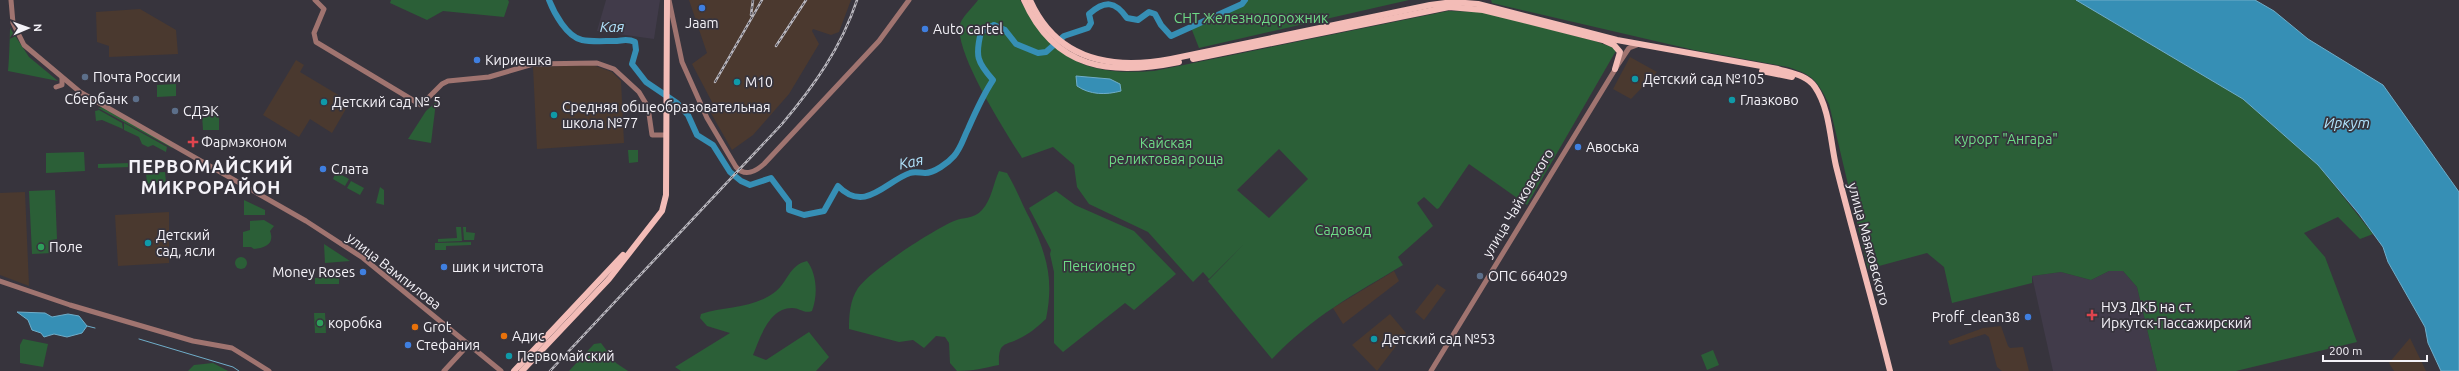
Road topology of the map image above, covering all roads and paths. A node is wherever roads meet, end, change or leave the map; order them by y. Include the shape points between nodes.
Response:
1 (11, 0) edge
2 (315, 0) edge
3 (668, 0) edge
4 (909, 0) edge
5 (1024, 0) edge
6 (1030, 0) edge
7 (1050, 34) junction
8 (678, 36) junction
9 (666, 37) junction
10 (1604, 40) junction
11 (1617, 40) junction
12 (1637, 44) junction
13 (1066, 49) junction
14 (1615, 69) junction
15 (62, 78) junction
16 (56, 87) dead end
17 (666, 134) junction
18 (639, 238) junction
19 (605, 273) junction
20 (609, 280) junction
21 (0, 281) edge
22 (557, 325) junction
23 (562, 331) junction
24 (468, 345) junction
25 (269, 371) edge
26 (444, 371) edge
27 (501, 371) edge
28 (514, 371) edge
29 (522, 371) edge
30 (1431, 371) edge
31 (1890, 371) edge

1 - 15 street, улица Вампилова via 13,23 17,34 32,54
2 - 17 street via 324,9 314,33 316,42 421,105 448,81 489,77 532,64 597,63 614,69 639,92 648,106 652,135
3 - 8 street
3 - 9 main road
4 - 8 street via 894,22 857,64 764,164 747,173 740,172 736,167 707,118 682,62
5 - 7 main road via 1035,21
6 - 7 main road
7 - 13 main road
8 - 9 street
9 - 17 main road
10 - 11 main road, улица Маяковского
10 - 13 main road, улица Маяковского via 1483,10 1449,7 1128,70 1087,63
10 - 14 main road via 1620,52
11 - 12 main road, улица Маяковского
11 - 13 main road, улица Маяковского via 1478,4 1453,2 1396,11 1150,63 1100,61
12 - 14 street, улица Чайковского via 1629,48
12 - 31 main road, улица Маяковского via 1739,64 1806,83 1816,95 1827,123
14 - 30 street, улица Чайковского
15 - 16 street via 62,85
15 - 24 street, улица Вампилова via 80,92 306,221 363,258
17 - 18 main road via 665,202 662,211
18 - 19 main road
18 - 20 main road
19 - 20 main road via 610,275
19 - 22 main road
20 - 23 main road
21 - 25 street via 70,305 193,341 232,348
22 - 23 main road via 557,331
22 - 28 main road
23 - 29 main road
24 - 26 street
24 - 27 street, улица Вампилова

